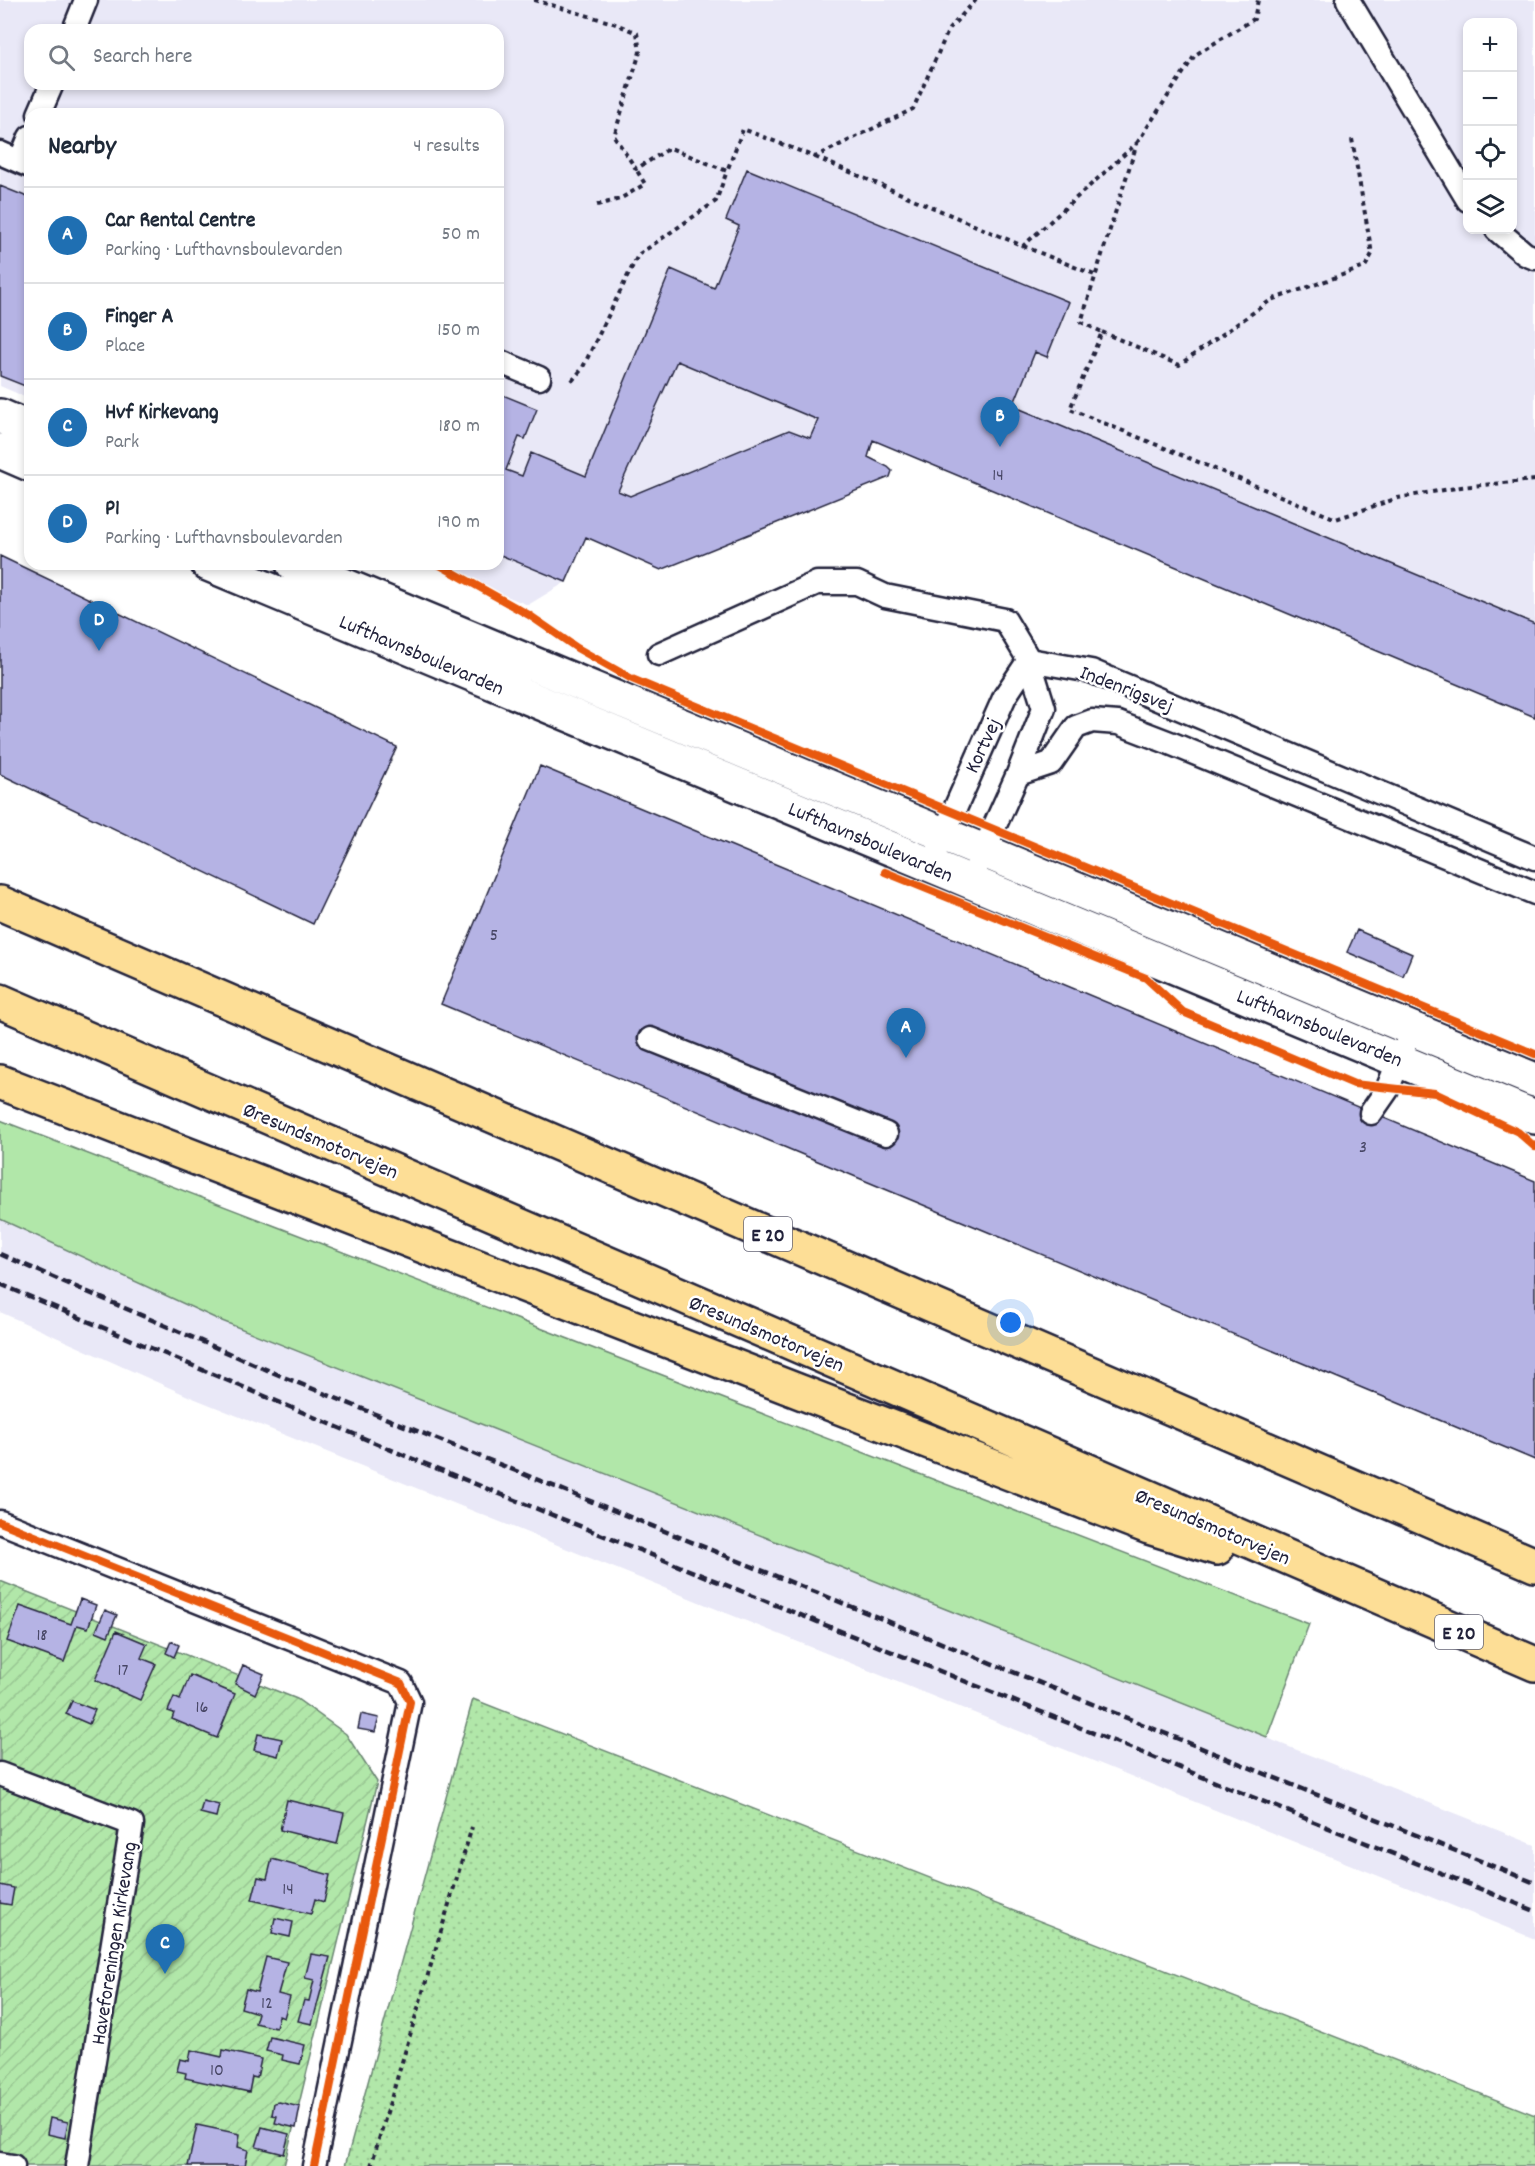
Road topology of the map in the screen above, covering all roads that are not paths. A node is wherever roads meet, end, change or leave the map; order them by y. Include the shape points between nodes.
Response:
1 (86, 0) edge
2 (1348, 0) edge
3 (76, 24) edge
4 (49, 90) edge
5 (42, 108) edge
6 (1463, 193) edge
7 (1502, 234) edge
8 (1535, 258) edge
9 (504, 363) edge
10 (539, 378) dead end
11 (0, 416) edge
12 (24, 426) edge
13 (0, 451) edge
14 (24, 461) edge
15 (222, 570) edge
16 (307, 570) edge
17 (659, 654) dead end
18 (1029, 660) junction
19 (1018, 774) junction
20 (943, 835) junction
21 (983, 850) junction
22 (1535, 858) edge
23 (931, 866) junction
24 (970, 883) junction
25 (1535, 893) edge
26 (0, 903) edge
27 (0, 1001) edge
28 (1411, 1029) junction
29 (650, 1039) dead end
30 (1400, 1060) junction
31 (1535, 1080) edge
32 (0, 1083) edge
33 (1371, 1113) dead end
34 (1535, 1117) edge
35 (886, 1134) dead end
36 (0, 1522) edge
37 (1535, 1565) edge
38 (1383, 1599) junction
39 (1535, 1664) edge
40 (0, 1773) edge
41 (0, 2164) edge
42 (13, 2166) edge
43 (77, 2166) edge
44 (314, 2166) edge

1 - 3 lane
2 - 6 lane
4 - 5 lane
7 - 8 lane
9 - 10 lane
11 - 12 street
13 - 14 street
15 - 23 street, Lufthavnsboulevarden
16 - 20 street, Lufthavnsboulevarden
17 - 18 lane via 817,583 857,583 885,596 1005,620
18 - 19 lane via 1044,708
18 - 20 lane, Kortvej via 1005,696
18 - 22 lane, Indenrigsvej via 1091,671
19 - 21 lane
19 - 25 lane, Indenrigsvej via 1052,763 1076,727 1092,721 1118,723
20 - 21 street, Lufthavnsboulevarden
20 - 23 lane, Kortvej
21 - 24 lane
21 - 28 street, Lufthavnsboulevarden
23 - 24 street, Lufthavnsboulevarden
24 - 30 street, Lufthavnsboulevarden
26 - 37 highway, E 20
27 - 38 highway, Øresundsmotorvejen / E 20
28 - 30 lane
28 - 31 street, Lufthavnsboulevarden
29 - 35 lane
30 - 33 lane via 1388,1090
30 - 34 street, Lufthavnsboulevarden
32 - 38 highway via 1149,1527
36 - 44 lane via 401,1683 410,1702
38 - 39 highway, Øresundsmotorvejen / E 20
40 - 43 lane, Haveforeningen Kirkevang via 132,1824
41 - 42 lane

